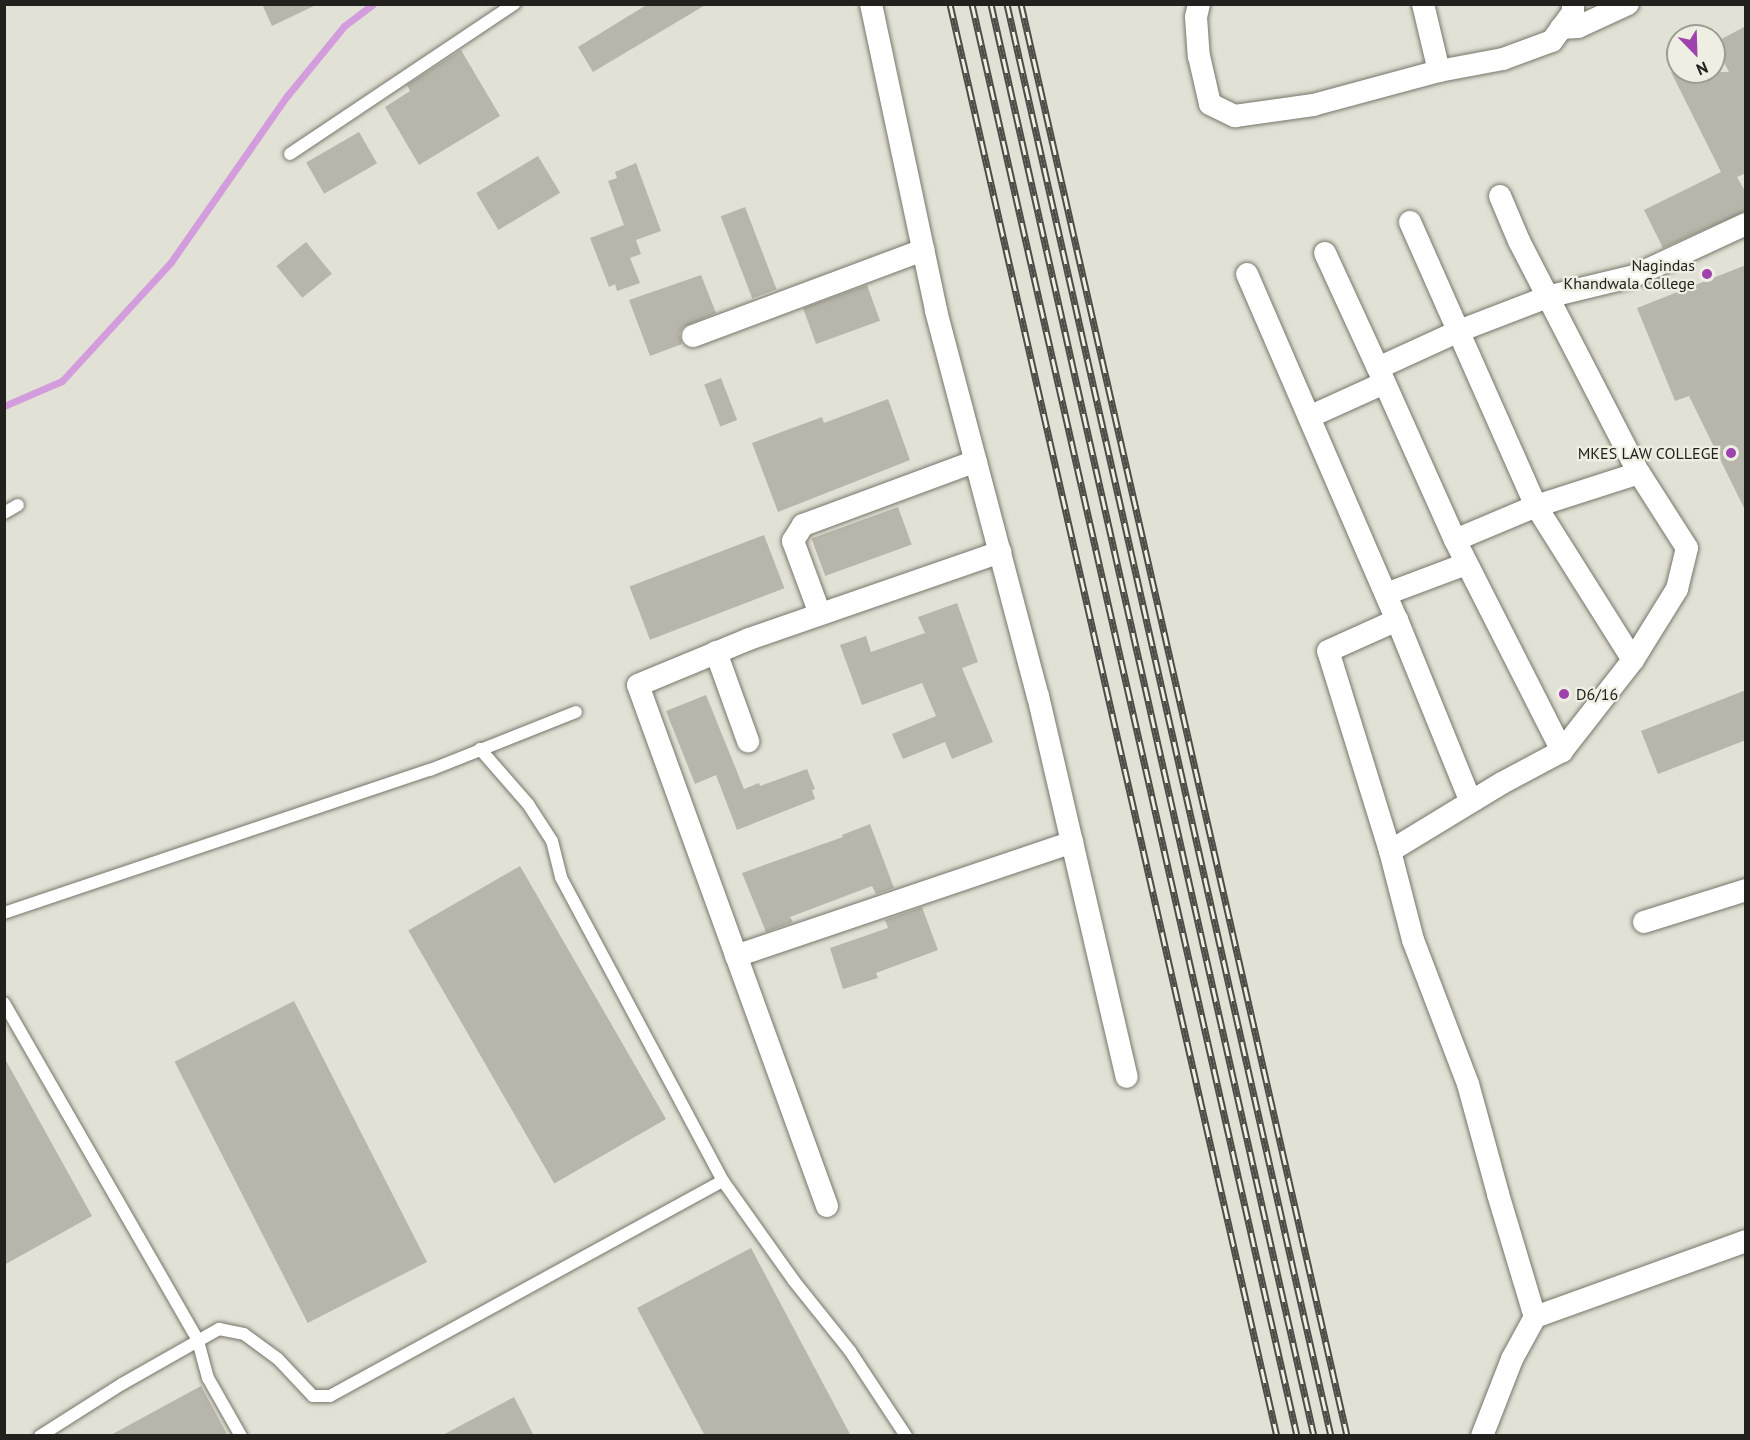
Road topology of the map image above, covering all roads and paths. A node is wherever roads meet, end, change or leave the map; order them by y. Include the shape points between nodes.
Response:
1 (514, 4) edge
2 (871, 4) edge
3 (1199, 4) edge
4 (1423, 4) edge
5 (1573, 4) edge
6 (1628, 4) edge
7 (1562, 28) junction
8 (1439, 71) junction
9 (290, 154) dead end
10 (1500, 196) dead end
11 (1410, 222) dead end
12 (1746, 224) edge
13 (922, 250) junction
14 (1325, 253) dead end
15 (1247, 274) dead end
16 (1547, 297) junction
17 (1459, 331) junction
18 (693, 336) dead end
19 (1381, 375) junction
20 (1309, 417) junction
21 (975, 460) junction
22 (1639, 473) junction
23 (18, 505) dead end
24 (1536, 506) junction
25 (4, 513) edge
26 (1455, 540) junction
27 (1000, 552) junction
28 (1466, 564) junction
29 (1386, 594) junction
30 (820, 614) junction
31 (1397, 620) junction
32 (716, 652) junction
33 (1633, 660) junction
34 (576, 712) dead end
35 (748, 741) dead end
36 (480, 749) junction
37 (1562, 751) junction
38 (1471, 802) junction
39 (1072, 842) junction
40 (1390, 851) junction
41 (1746, 890) edge
42 (4, 913) edge
43 (1644, 922) dead end
44 (736, 956) junction
45 (4, 1003) edge
46 (1126, 1077) dead end
47 (723, 1181) junction
48 (826, 1206) dead end
49 (1746, 1240) edge
50 (1535, 1317) junction
51 (198, 1341) junction
52 (39, 1436) edge
53 (241, 1436) edge
54 (906, 1436) edge
55 (1482, 1436) edge

1 - 9 lane
2 - 13 street
3 - 8 street via 1199,56 1210,104 1234,116 1313,105
4 - 8 street
5 - 7 street via 1573,12
6 - 7 street via 1578,27
7 - 8 street via 1552,41 1503,59
10 - 16 street
11 - 17 street
12 - 16 street via 1634,276
13 - 18 street
13 - 21 street
14 - 19 street
15 - 20 street
16 - 17 street
16 - 22 street
17 - 19 street
17 - 24 street
19 - 20 street
19 - 26 street
20 - 29 street
21 - 27 street
21 - 30 street via 803,525 793,541
22 - 24 street
22 - 33 street via 1687,548 1677,589
23 - 25 lane
24 - 26 street
24 - 33 street
26 - 28 street
27 - 30 street
27 - 39 street
28 - 29 street
28 - 37 street
29 - 31 street
30 - 32 street
31 - 38 street
31 - 40 street via 1328,651
32 - 35 street
32 - 44 street via 638,685
33 - 37 street
34 - 36 lane
36 - 42 lane via 430,770
36 - 47 lane via 528,804 552,841 561,877
37 - 38 street
38 - 40 street
39 - 44 street
39 - 46 street
40 - 50 street via 1413,940 1468,1084
41 - 43 street
44 - 48 street
45 - 51 lane
47 - 51 lane via 330,1396 313,1396 278,1359 244,1334 219,1329
47 - 54 lane via 850,1351
49 - 50 street
50 - 55 street via 1512,1359
51 - 52 lane
51 - 53 lane via 208,1378

